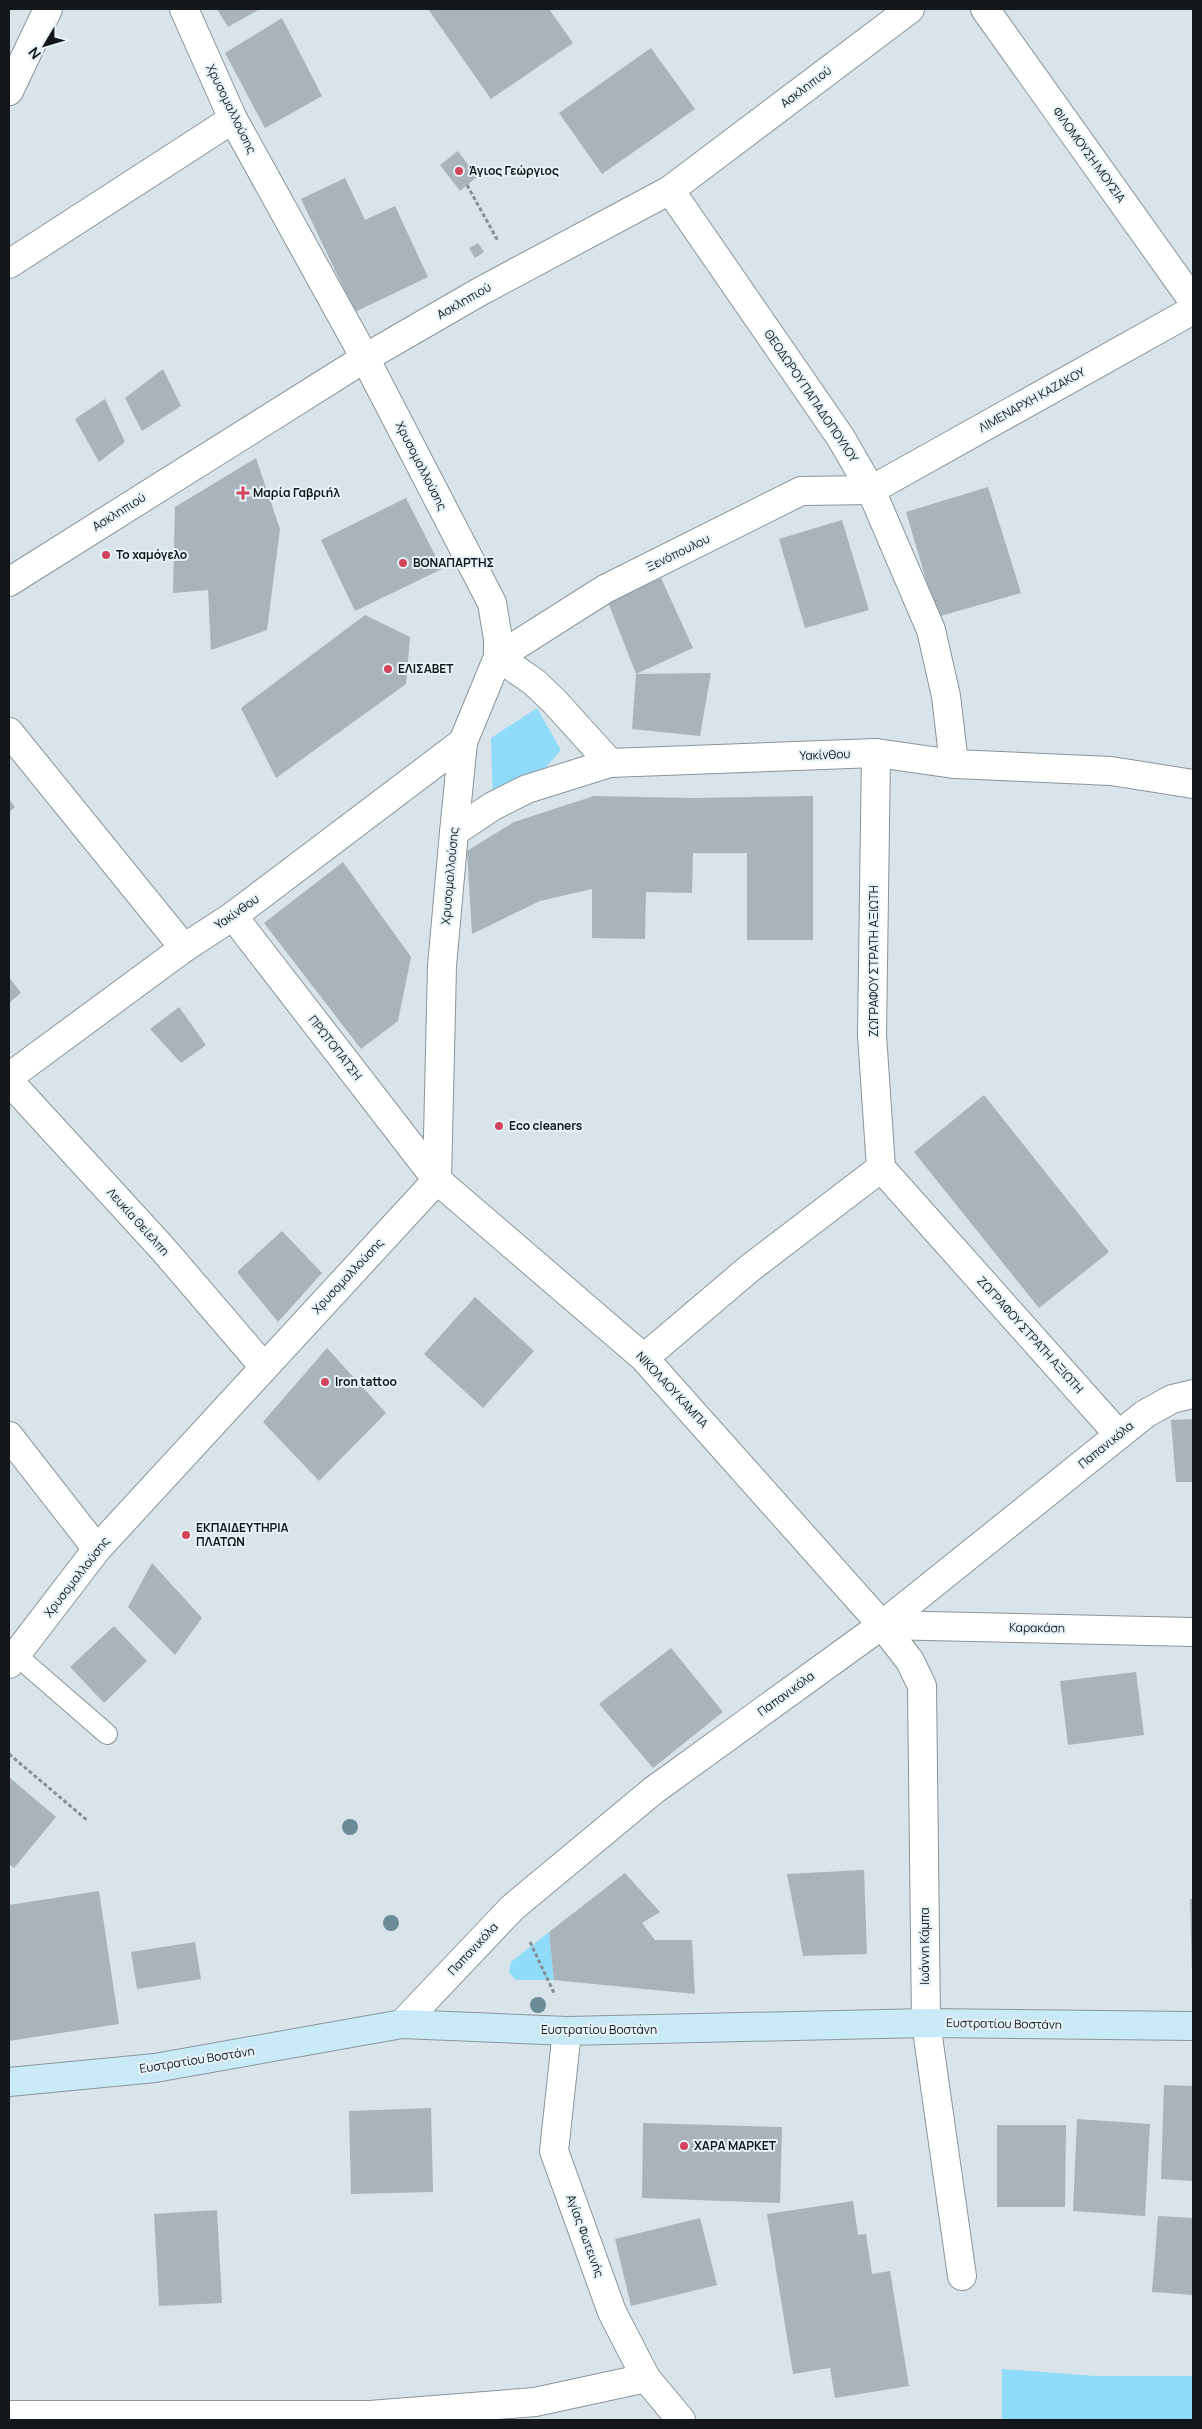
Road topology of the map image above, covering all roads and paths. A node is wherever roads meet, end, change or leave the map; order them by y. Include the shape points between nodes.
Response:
1 (48, 9) edge
2 (184, 9) edge
3 (910, 9) edge
4 (985, 9) edge
5 (9, 92) edge
6 (233, 119) junction
7 (467, 185) dead end
8 (670, 190) junction
9 (9, 264) edge
10 (515, 272) junction
11 (1193, 301) edge
12 (1193, 310) edge
13 (365, 358) junction
14 (871, 490) junction
15 (9, 582) edge
16 (498, 657) junction
17 (9, 732) edge
18 (463, 742) junction
19 (876, 753) junction
20 (610, 763) junction
21 (954, 764) junction
22 (1193, 784) edge
23 (454, 832) junction
24 (233, 916) junction
25 (184, 948) junction
26 (9, 1079) edge
27 (881, 1168) junction
28 (437, 1180) junction
29 (644, 1358) junction
30 (264, 1366) junction
31 (1193, 1394) edge
32 (1119, 1435) junction
33 (9, 1436) edge
34 (96, 1549) junction
35 (882, 1625) junction
36 (1193, 1632) edge
37 (12, 1660) edge
38 (107, 1734) dead end
39 (9, 1754) edge
40 (88, 1821) dead end
41 (512, 1908) junction
42 (926, 2023) junction
43 (402, 2024) junction
44 (1193, 2026) edge
45 (567, 2032) junction
46 (9, 2082) edge
47 (962, 2276) dead end
48 (646, 2378) junction
49 (9, 2415) edge
50 (370, 2418) edge
51 (681, 2420) edge

1 - 5 street
2 - 6 street, Χρυσομαλλούσης
3 - 8 street, Ασκληπιού
4 - 11 street, ΦΙΛΟΜΟΥΣΗ ΜΟΥΣΙΑ
6 - 9 street
6 - 13 street, Χρυσομαλλούσης
7 - 10 path
8 - 10 street, Ασκληπιού
8 - 14 street, ΘΕΟΔΩΡΟΥ ΠΑΠΑΔΟΠΟΥΛΟΥ via 841,438
10 - 13 street, Ασκληπιού
12 - 14 street, ΛΙΜΕΝΑΡΧΗ ΚΑΖΑΚΟΥ
13 - 15 street, Ασκληπιού
13 - 16 street, Χρυσομαλλούσης via 492,603
14 - 16 street, Ξενόπουλου via 802,492 605,589
14 - 21 street, ΘΕΟΔΩΡΟΥ ΠΑΠΑΔΟΠΟΥΛΟΥ via 931,630 946,696
16 - 18 street, Χρυσομαλλούσης
16 - 20 street via 534,682
17 - 25 street
18 - 23 street, Χρυσομαλλούσης
18 - 24 street, Υακίνθου
19 - 20 street, Υακίνθου
19 - 21 street, Υακίνθου
19 - 27 street, ΖΩΓΡΑΦΟΥ ΣΤΡΑΤΗ ΑΞΙΩΤΗ via 872,1035
20 - 23 street, Υακίνθου via 527,789 492,806
21 - 22 street, Υακίνθου via 1111,771
23 - 28 street, Χρυσομαλλούσης via 442,966
24 - 25 street, Υακίνθου
24 - 28 street, ΠΡΩΤΟΠΑΤΣΗ
25 - 26 street, Υακίνθου
26 - 30 street, Λευκία Θείελπη
27 - 29 street via 750,1268
27 - 32 street, ΖΩΓΡΑΦΟΥ ΣΤΡΑΤΗ ΑΞΙΩΤΗ
28 - 29 street, ΝΙΚΟΛΑΟΥ ΚΑΜΠΑ
28 - 30 street, Χρυσομαλλούσης
29 - 35 street, ΝΙΚΟΛΑΟΥ ΚΑΜΠΑ
30 - 34 street, Χρυσομαλλούσης
31 - 32 street, Παπανικόλα via 1172,1399 1145,1414
32 - 35 street, Παπανικόλα
33 - 34 street
34 - 37 street, Χρυσομαλλούσης
35 - 36 street, Καρακάση
35 - 41 street, Παπανικόλα via 654,1790
35 - 42 street, Ιωάννη Κάμπα via 910,1661 922,1686
37 - 38 lane
39 - 40 path
41 - 43 street, Παπανικόλα
41 - 45 path via 550,1981
42 - 44 street, Ευστρατίου Βοστάνη
42 - 45 street, Ευστρατίου Βοστάνη
42 - 47 street, Ιωάννη Κάμπα
43 - 45 street, Ευστρατίου Βοστάνη
43 - 46 street, Ευστρατίου Βοστάνη via 155,2068
45 - 48 street, Αγίας Φωτεινής via 554,2151 612,2312
48 - 50 street via 535,2402
48 - 51 street, Αγίας Φωτεινής
49 - 50 street

